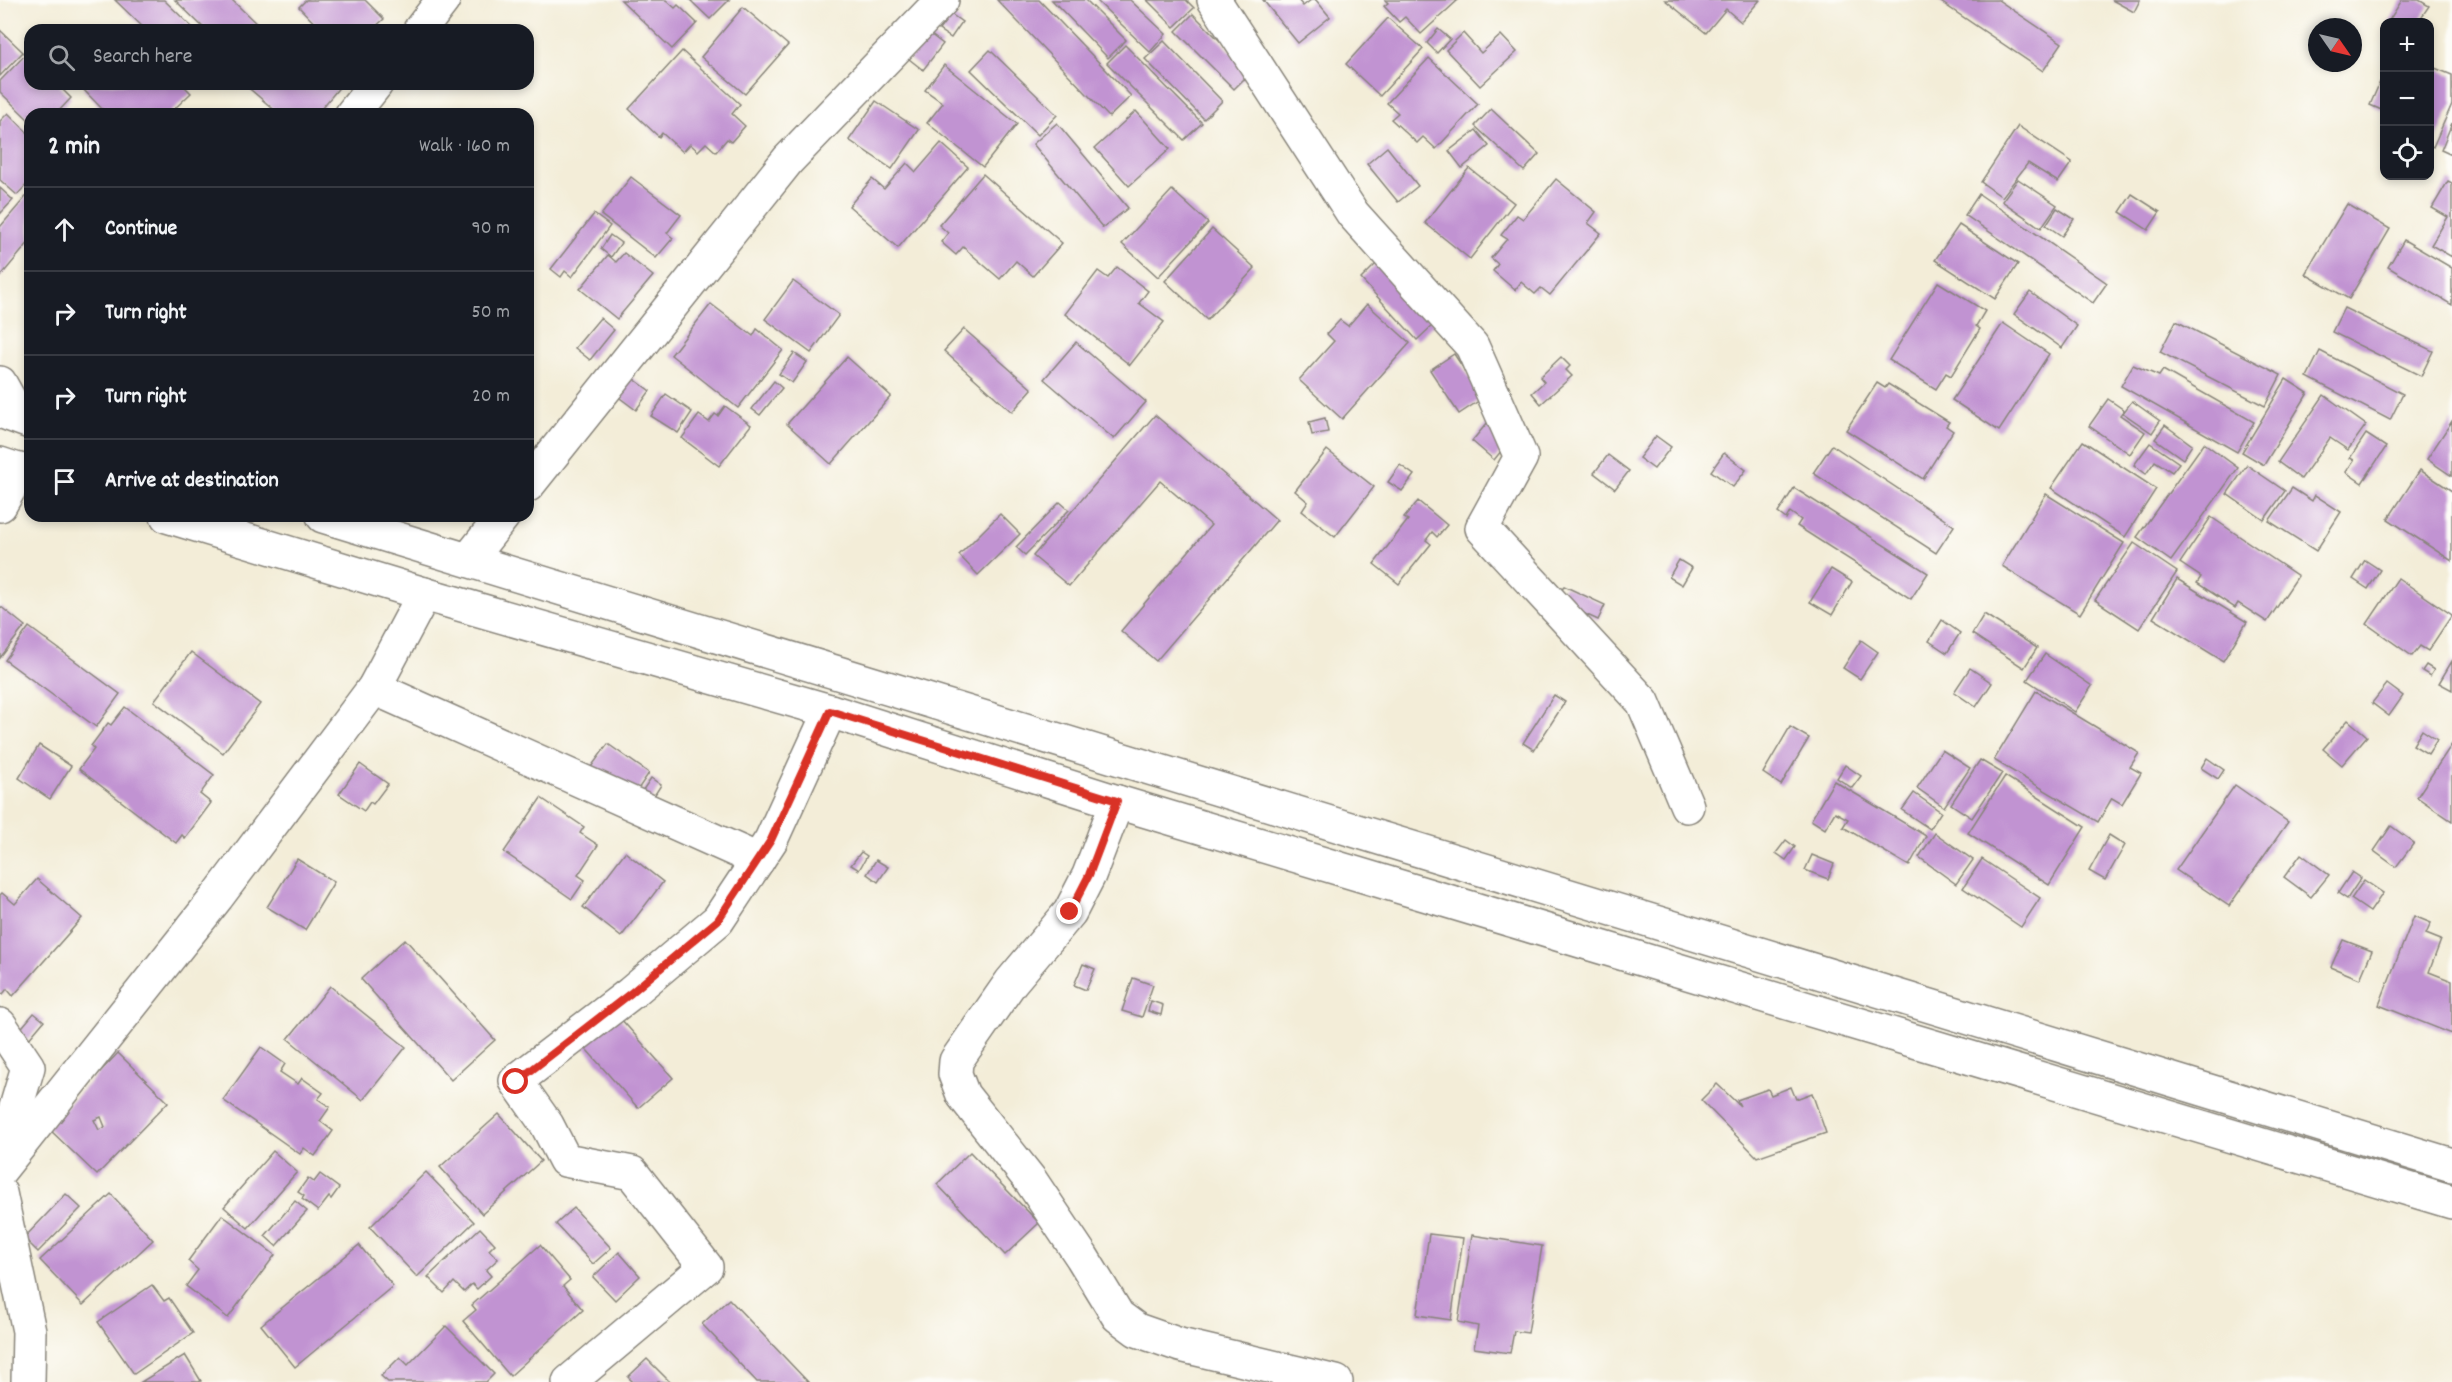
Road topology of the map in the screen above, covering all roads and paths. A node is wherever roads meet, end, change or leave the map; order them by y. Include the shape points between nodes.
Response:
1 (443, 0) edge
2 (942, 0) edge
3 (1214, 0) edge
4 (425, 24) edge
5 (371, 90) edge
6 (357, 108) edge
7 (0, 383) edge
8 (16, 417) edge
9 (17, 469) edge
10 (534, 478) edge
11 (0, 505) edge
12 (188, 522) edge
13 (343, 522) edge
14 (498, 522) edge
15 (469, 559) junction
16 (424, 594) junction
17 (375, 688) junction
18 (830, 711) junction
19 (1117, 801) junction
20 (1688, 806) dead end
21 (758, 860) junction
22 (0, 1025) edge
23 (0, 1161) edge
24 (2452, 1165) edge
25 (0, 1170) edge
26 (0, 1193) edge
27 (2452, 1202) edge
28 (28, 1382) edge
29 (569, 1382) edge
30 (1336, 1382) edge

1 - 4 street
2 - 10 street via 789,160
3 - 20 street via 1353,214 1472,345 1521,457 1482,528 1643,702
5 - 6 street
7 - 8 street
9 - 11 street
12 - 16 street
13 - 15 street
14 - 15 street
15 - 24 street
16 - 17 street
16 - 18 street
17 - 21 street
17 - 25 street via 217,897
18 - 19 street
18 - 21 street via 771,840
19 - 27 street
19 - 30 street via 1089,875 1070,912 1011,982 956,1061 963,1095 1031,1181 1118,1316 1137,1330 1180,1345
21 - 29 street via 718,920 516,1082 547,1125 565,1160 632,1173 706,1267
22 - 23 street via 27,1066
26 - 28 street via 29,1331

